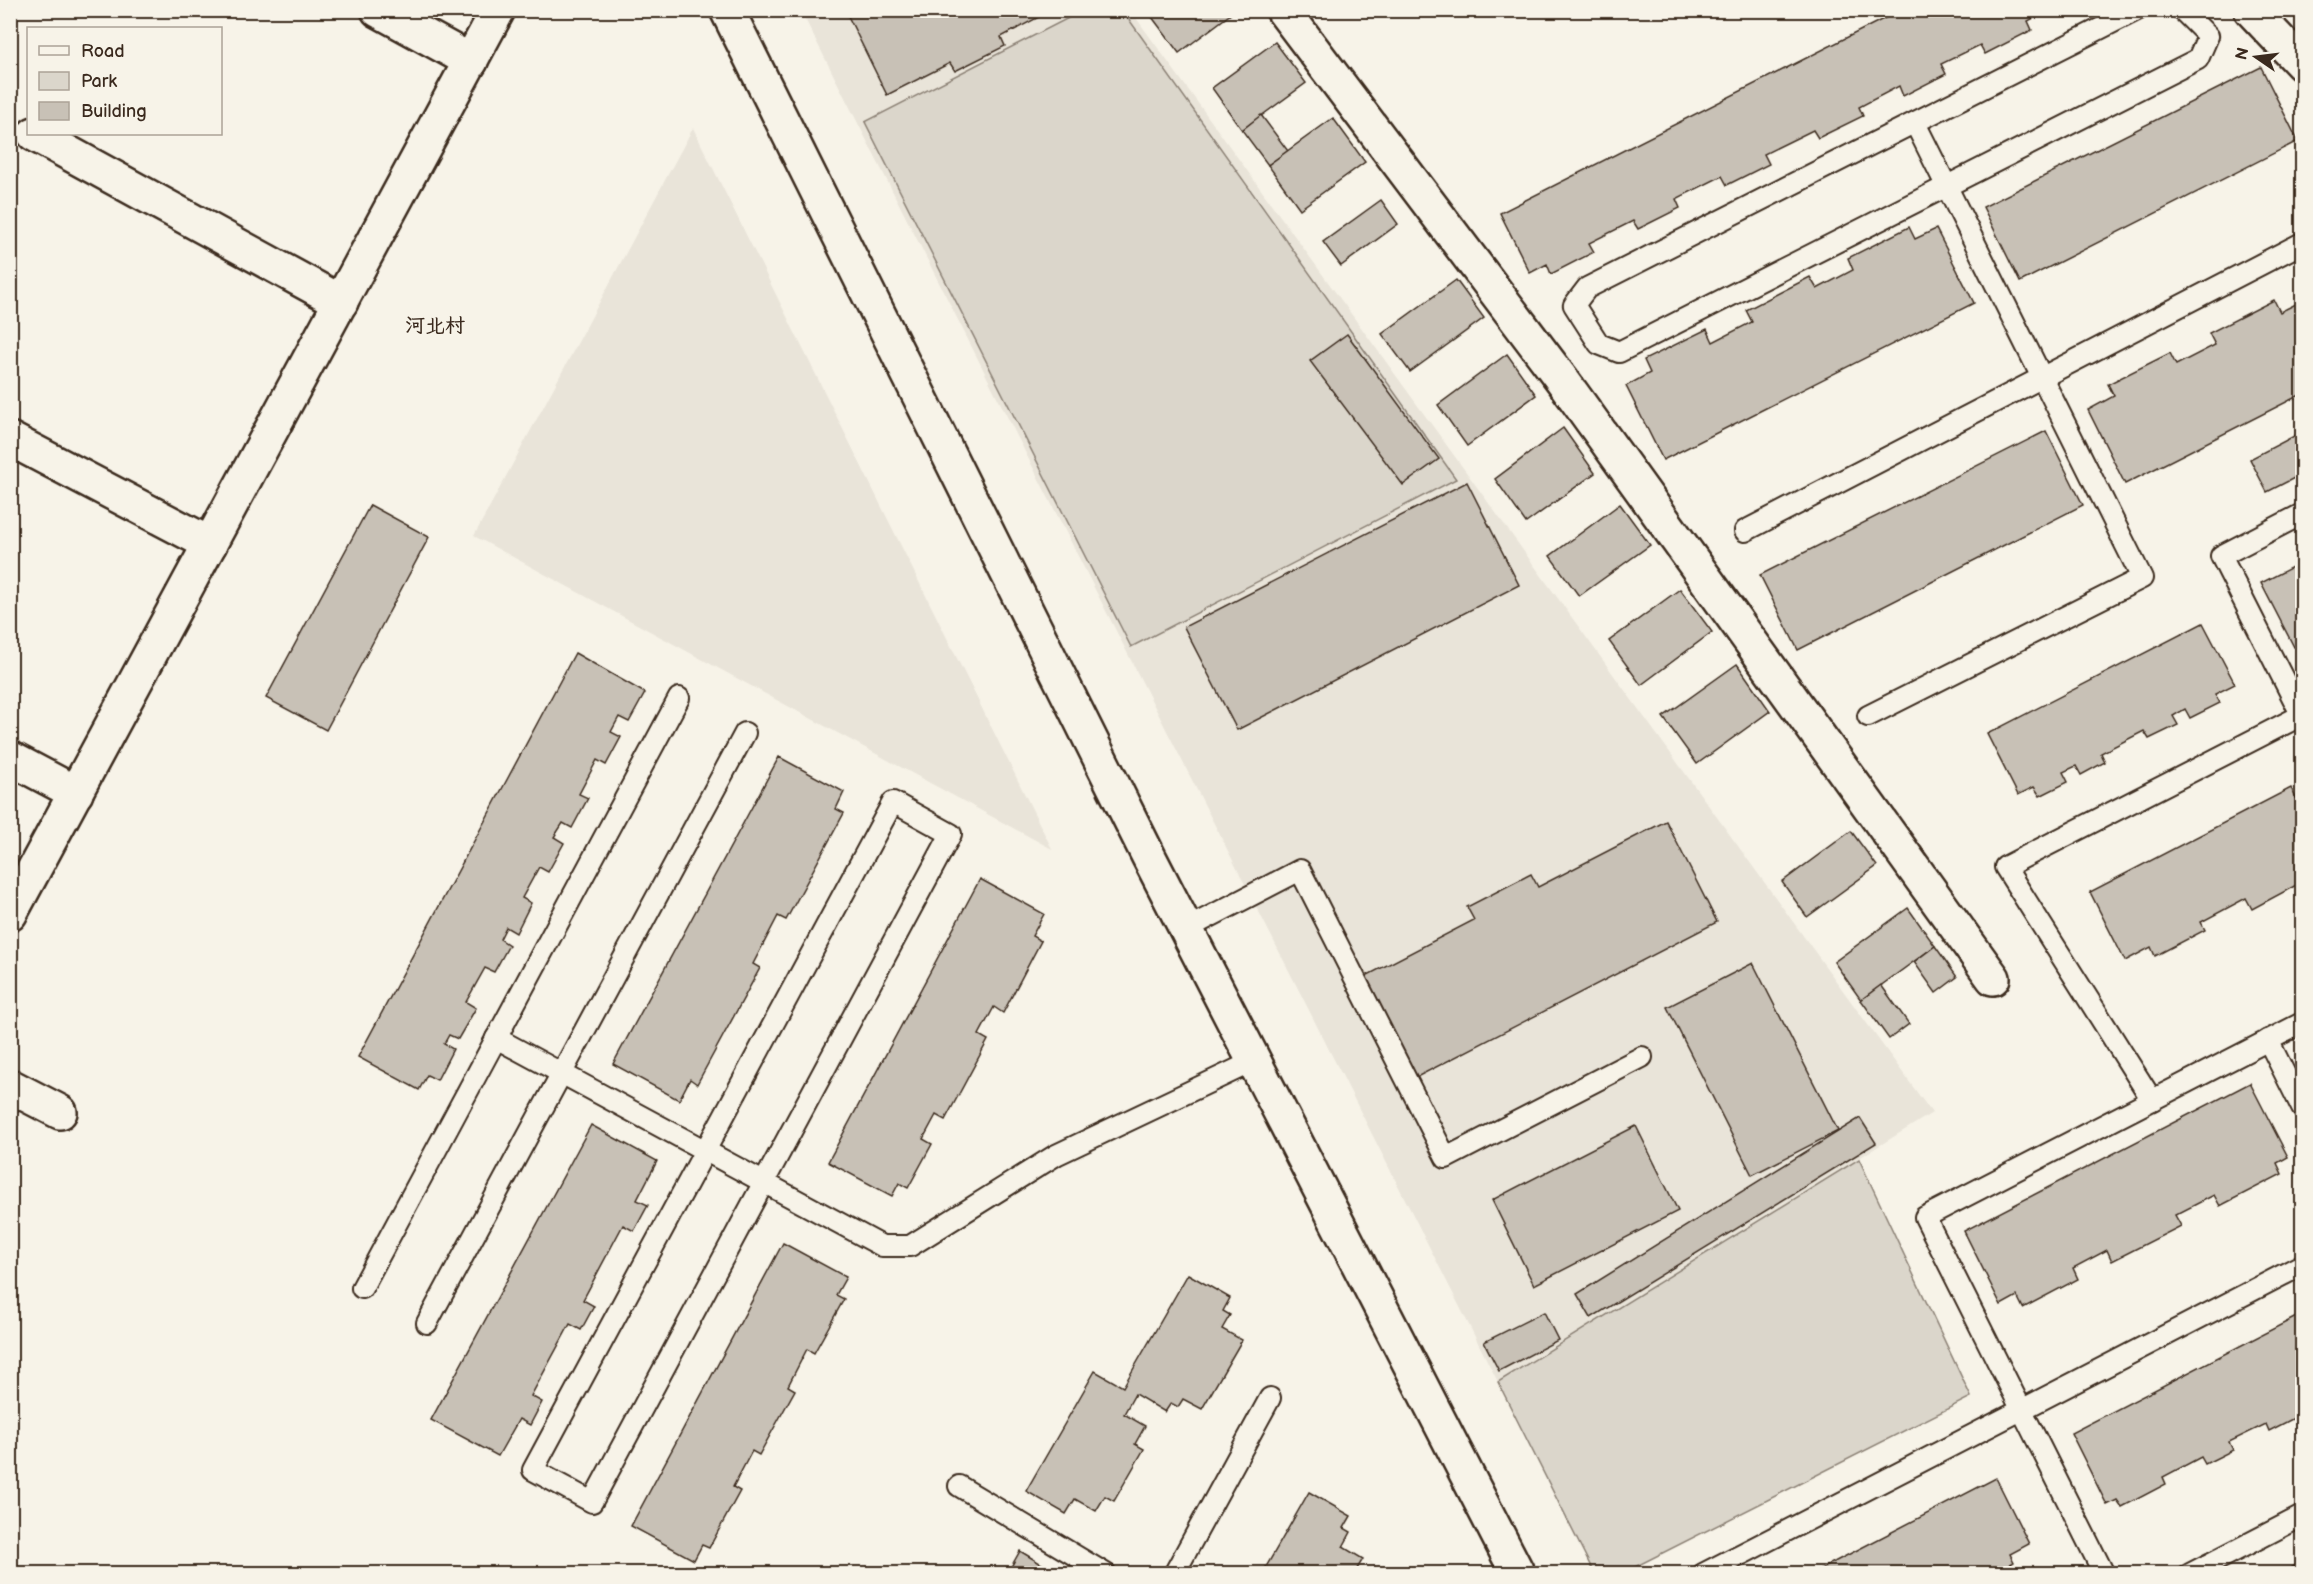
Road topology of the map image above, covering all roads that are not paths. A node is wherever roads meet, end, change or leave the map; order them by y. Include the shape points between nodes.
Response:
1 (378, 10) edge
2 (498, 10) edge
3 (1283, 10) edge
4 (2137, 10) edge
5 (2182, 10) edge
6 (2251, 10) edge
7 (735, 14) edge
8 (471, 61) junction
9 (2302, 64) edge
10 (10, 121) edge
11 (1915, 123) junction
12 (27, 130) edge
13 (36, 135) edge
14 (1946, 187) junction
15 (2302, 243) edge
16 (341, 302) junction
17 (2042, 378) junction
18 (10, 439) edge
19 (2302, 514) edge
20 (1745, 531) dead end
21 (210, 544) junction
22 (679, 698) dead end
23 (2302, 715) edge
24 (1868, 716) dead end
25 (745, 733) dead end
26 (10, 758) edge
27 (76, 793) junction
28 (10, 915) edge
29 (1185, 929) junction
30 (1993, 978) dead end
31 (2302, 1023) edge
32 (496, 1038) junction
33 (2268, 1040) junction
34 (1642, 1057) dead end
35 (1254, 1061) junction
36 (562, 1073) junction
37 (10, 1086) edge
38 (2152, 1100) junction
39 (2302, 1108) edge
40 (60, 1112) dead end
41 (705, 1151) junction
42 (764, 1182) junction
43 (2302, 1264) edge
44 (362, 1288) dead end
45 (428, 1323) dead end
46 (1270, 1398) dead end
47 (2022, 1410) junction
48 (959, 1486) dead end
49 (2302, 1516) edge
50 (1106, 1574) edge
51 (1174, 1574) edge
52 (1518, 1574) edge
53 (1703, 1574) edge
54 (2104, 1574) edge
55 (2190, 1574) edge

1 - 8 street
2 - 8 street
3 - 30 street via 1563,381
4 - 11 lane
5 - 14 lane via 2208,36 2198,59
6 - 9 street
7 - 29 street
8 - 16 street
10 - 12 street
11 - 14 lane
11 - 14 lane via 1587,288 1574,305 1599,344 1619,352
13 - 16 street
14 - 17 lane
15 - 17 lane
16 - 21 street
17 - 20 lane
17 - 24 lane via 2142,578
18 - 21 street
19 - 23 lane via 2221,556
21 - 27 street
22 - 32 lane
23 - 38 lane via 2006,867
25 - 36 lane
26 - 27 street
27 - 28 street
29 - 34 lane via 1300,870 1446,1158
29 - 35 street
31 - 33 lane
32 - 36 lane
32 - 44 lane
33 - 38 lane
33 - 39 lane
35 - 42 lane via 1056,1155 910,1246 882,1246
35 - 52 street
36 - 41 lane
36 - 45 lane
37 - 40 street
38 - 47 lane via 1925,1217
41 - 42 lane
41 - 42 lane via 534,1470 592,1502
41 - 42 lane via 892,802 951,834
43 - 47 lane
46 - 51 lane
47 - 53 lane
47 - 54 lane
48 - 50 lane
49 - 55 lane

